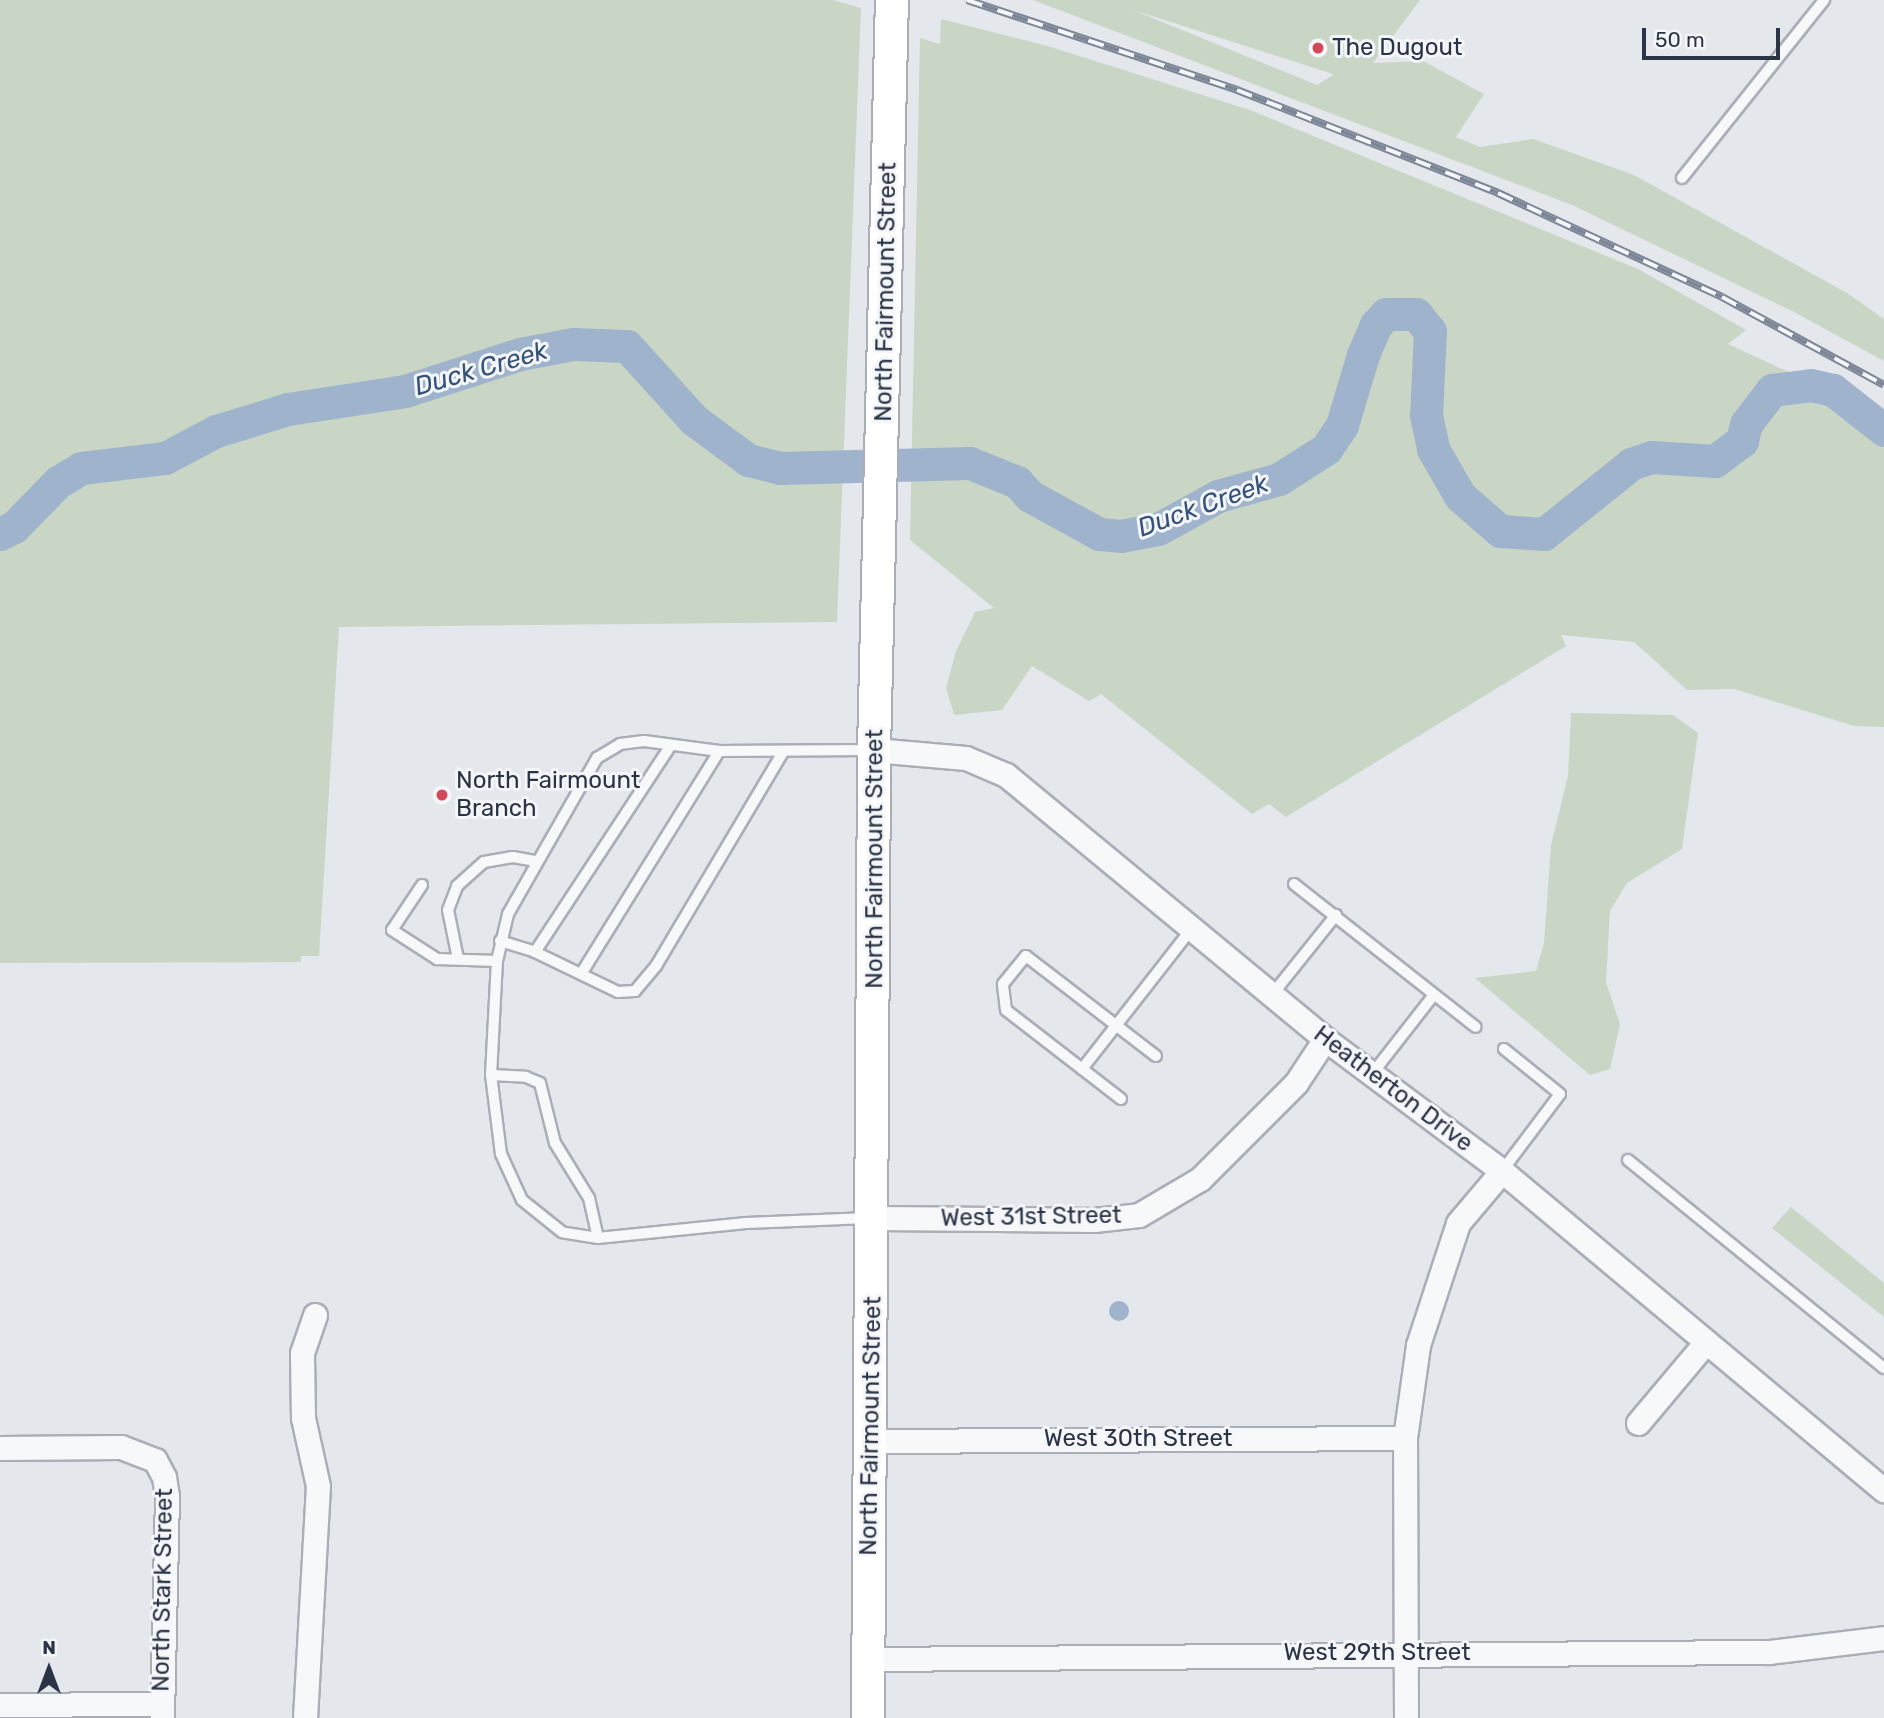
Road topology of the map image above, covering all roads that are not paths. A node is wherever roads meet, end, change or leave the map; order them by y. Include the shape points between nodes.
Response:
1 (892, 0) edge
2 (1824, 0) edge
3 (1682, 178) dead end
4 (671, 745) junction
5 (874, 750) junction
6 (719, 751) junction
7 (783, 752) junction
8 (535, 861) junction
9 (1294, 884) dead end
10 (422, 885) dead end
11 (1336, 915) junction
12 (1190, 931) junction
13 (500, 941) junction
14 (535, 952) junction
15 (457, 960) junction
16 (497, 961) junction
17 (581, 974) junction
18 (1271, 996) junction
19 (1433, 996) junction
20 (1117, 1025) junction
21 (1476, 1027) dead end
22 (1325, 1039) junction
23 (1504, 1049) dead end
24 (1156, 1056) dead end
25 (1082, 1069) junction
26 (1372, 1074) junction
27 (491, 1075) junction
28 (1121, 1099) dead end
29 (1628, 1160) dead end
30 (1502, 1171) junction
31 (874, 1218) junction
32 (598, 1238) junction
33 (316, 1315) dead end
34 (1706, 1342) junction
35 (1884, 1368) edge
36 (1639, 1423) dead end
37 (1405, 1438) junction
38 (870, 1441) junction
39 (0, 1448) edge
40 (1884, 1490) edge
41 (1884, 1638) edge
42 (1406, 1652) junction
43 (869, 1659) junction
44 (0, 1705) edge
45 (162, 1711) edge
46 (305, 1718) edge
47 (868, 1718) edge
48 (1406, 1718) edge

1 - 5 street, North Fairmount Street
2 - 3 lane
4 - 6 lane
4 - 8 lane via 621,744 597,758
4 - 14 lane
5 - 7 lane
5 - 12 street, Heatherton Drive via 966,758 1006,775
5 - 31 street, North Fairmount Street
6 - 7 lane
6 - 17 lane
7 - 17 lane via 656,966 635,991 618,992
8 - 13 lane
8 - 15 lane via 513,857 484,862 457,886 448,911
9 - 11 lane
10 - 15 lane via 392,930 437,959
11 - 18 lane
11 - 19 lane
12 - 18 street, Heatherton Drive
12 - 20 lane
13 - 14 lane
13 - 16 lane
14 - 17 lane
15 - 16 lane
16 - 27 lane
18 - 22 street, Heatherton Drive
19 - 21 lane
19 - 26 lane
20 - 24 lane
20 - 25 lane
20 - 25 lane via 1026,956 1003,984 1006,1010
22 - 26 street, Heatherton Drive
22 - 31 street, West 31st Street via 1296,1083 1200,1179 1139,1215 1094,1220
23 - 30 lane via 1560,1094
25 - 28 lane
26 - 30 street, Heatherton Drive
27 - 32 lane via 526,1077 540,1083 555,1143 589,1198
27 - 32 lane via 501,1154 522,1200 562,1232
29 - 35 lane
30 - 34 street, Heatherton Drive
30 - 37 street via 1458,1223 1443,1262 1419,1345
31 - 32 lane via 746,1223
31 - 38 street, North Fairmount Street
33 - 46 street via 302,1353 303,1418 318,1486
34 - 36 street
34 - 40 street, Heatherton Drive
37 - 38 street, West 30th Street
37 - 42 street
38 - 43 street, North Fairmount Street
39 - 45 street, North Stark Street via 121,1447 155,1460 164,1477
41 - 42 street, West 29th Street via 1769,1653
42 - 43 street, West 29th Street
42 - 48 street
43 - 47 street, North Fairmount Street
44 - 45 street

